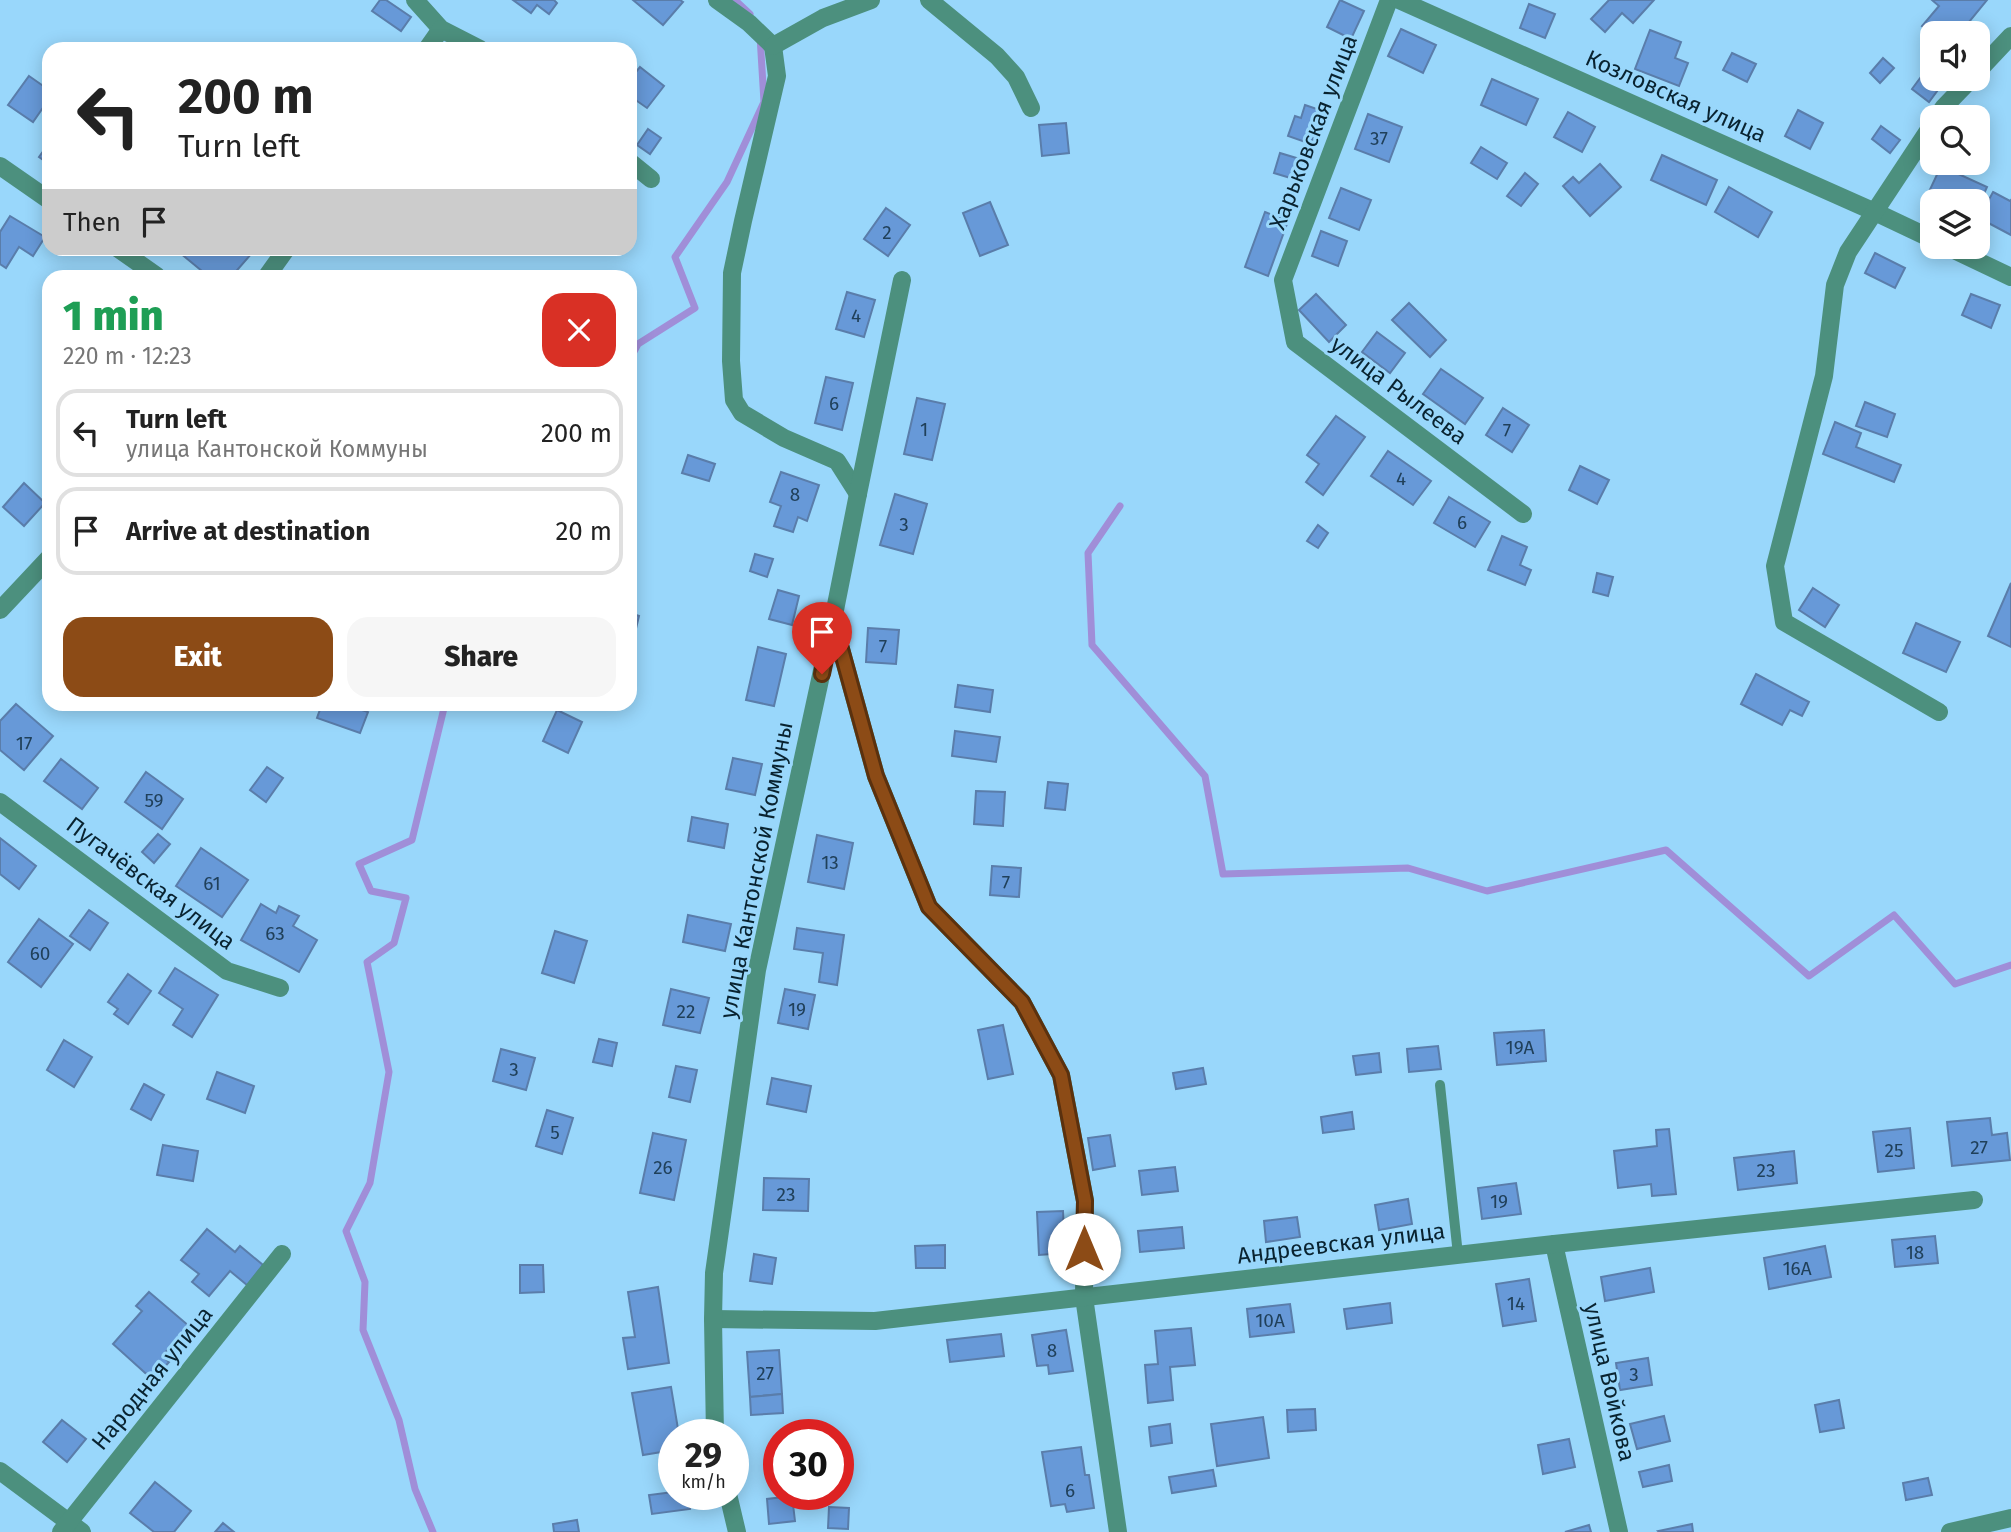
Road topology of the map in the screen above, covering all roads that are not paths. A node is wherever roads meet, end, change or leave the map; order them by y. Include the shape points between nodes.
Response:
1 (415, 0) edge
2 (717, 0) edge
3 (872, 0) edge
4 (929, 0) edge
5 (1389, 0) edge
6 (1399, 0) edge
7 (441, 29) junction
8 (2011, 36) edge
9 (433, 42) edge
10 (466, 42) edge
11 (773, 46) junction
12 (1990, 58) edge
13 (1959, 91) edge
14 (1946, 105) edge
15 (1031, 108) dead end
16 (1920, 143) edge
17 (0, 166) edge
18 (637, 167) edge
19 (652, 179) dead end
20 (42, 195) edge
21 (1875, 212) junction
22 (1920, 233) edge
23 (128, 256) edge
24 (1973, 259) edge
25 (148, 270) edge
26 (2011, 277) edge
27 (902, 279) dead end
28 (1283, 280) joint
29 (858, 494) junction
30 (1523, 514) dead end
31 (42, 565) edge
32 (0, 610) edge
33 (833, 620) junction
34 (1939, 712) dead end
35 (0, 802) edge
36 (280, 988) dead end
37 (1440, 1086) dead end
38 (1974, 1200) dead end
39 (1554, 1244) junction
40 (282, 1254) dead end
41 (1458, 1255) junction
42 (1084, 1297) junction
43 (713, 1320) junction
44 (715, 1419) edge
45 (0, 1471) edge
46 (732, 1510) edge
47 (2011, 1518) edge
48 (70, 1529) edge
49 (737, 1532) edge
50 (1118, 1532) edge
51 (1619, 1532) edge
52 (1950, 1532) edge

1 - 7 street
2 - 11 street
3 - 11 street via 823,18
4 - 15 street via 998,56 1016,77
5 - 28 street, Харьковская улица
6 - 21 street, Козловская улица
7 - 9 street
7 - 10 street
8 - 12 street
11 - 29 street via 777,76 732,273 734,400 742,412 784,438 837,461
13 - 14 street
16 - 21 street
17 - 20 street
18 - 19 street
21 - 22 street, Козловская улица
21 - 34 street via 1848,252 1835,285 1824,376 1775,566 1784,622
23 - 25 street
24 - 26 street
27 - 29 street, улица Кантонской Коммуны
28 - 30 street, улица Рылеева via 1295,342
29 - 33 street, улица Кантонской Коммуны
31 - 32 street
33 - 42 street via 876,776 929,907 1022,1002 1061,1075 1085,1201
33 - 43 street, улица Кантонской Коммуны via 757,970 714,1273
35 - 36 street, Пугачёвская улица via 227,971
37 - 41 lane
38 - 39 street, Андреевская улица
39 - 41 street, Андреевская улица
39 - 51 street, улица Войкова
40 - 48 street, Народная улица
41 - 42 street, Андреевская улица
42 - 43 street, Андреевская улица via 875,1321
42 - 50 street
43 - 44 street, улица Кантонской Коммуны
45 - 48 street
46 - 49 street
47 - 52 street

